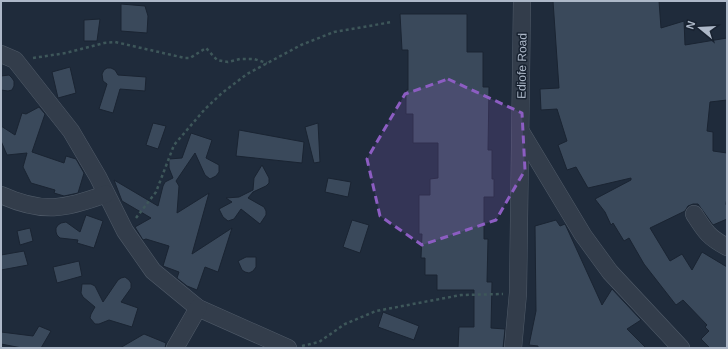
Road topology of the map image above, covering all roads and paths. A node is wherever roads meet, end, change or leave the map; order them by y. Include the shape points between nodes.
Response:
1 (522, 1) edge
2 (392, 22) dead end
3 (8, 57) edge
4 (267, 63) junction
5 (521, 132) junction
6 (106, 194) junction
7 (1, 195) edge
8 (694, 214) dead end
9 (126, 231) junction
10 (727, 247) edge
11 (518, 293) junction
12 (198, 308) junction
13 (294, 347) edge
14 (175, 348) edge
15 (513, 348) edge
16 (681, 348) edge

1 - 5 street, Ediofe Road
2 - 4 path via 334,32 301,45
3 - 4 path via 66,53 115,42 185,58 190,58 206,48 217,60 228,62 254,59
3 - 6 street via 71,131
4 - 9 path via 222,93 174,145 156,192
5 - 11 street, Ediofe Road
5 - 16 street via 583,235 610,272
6 - 7 street via 60,208 45,208 13,201
6 - 9 street
8 - 10 street via 706,233
9 - 12 street via 153,271
11 - 13 path via 461,295 376,311 345,324 319,342
11 - 15 street, Ediofe Road
12 - 13 street
12 - 14 street

